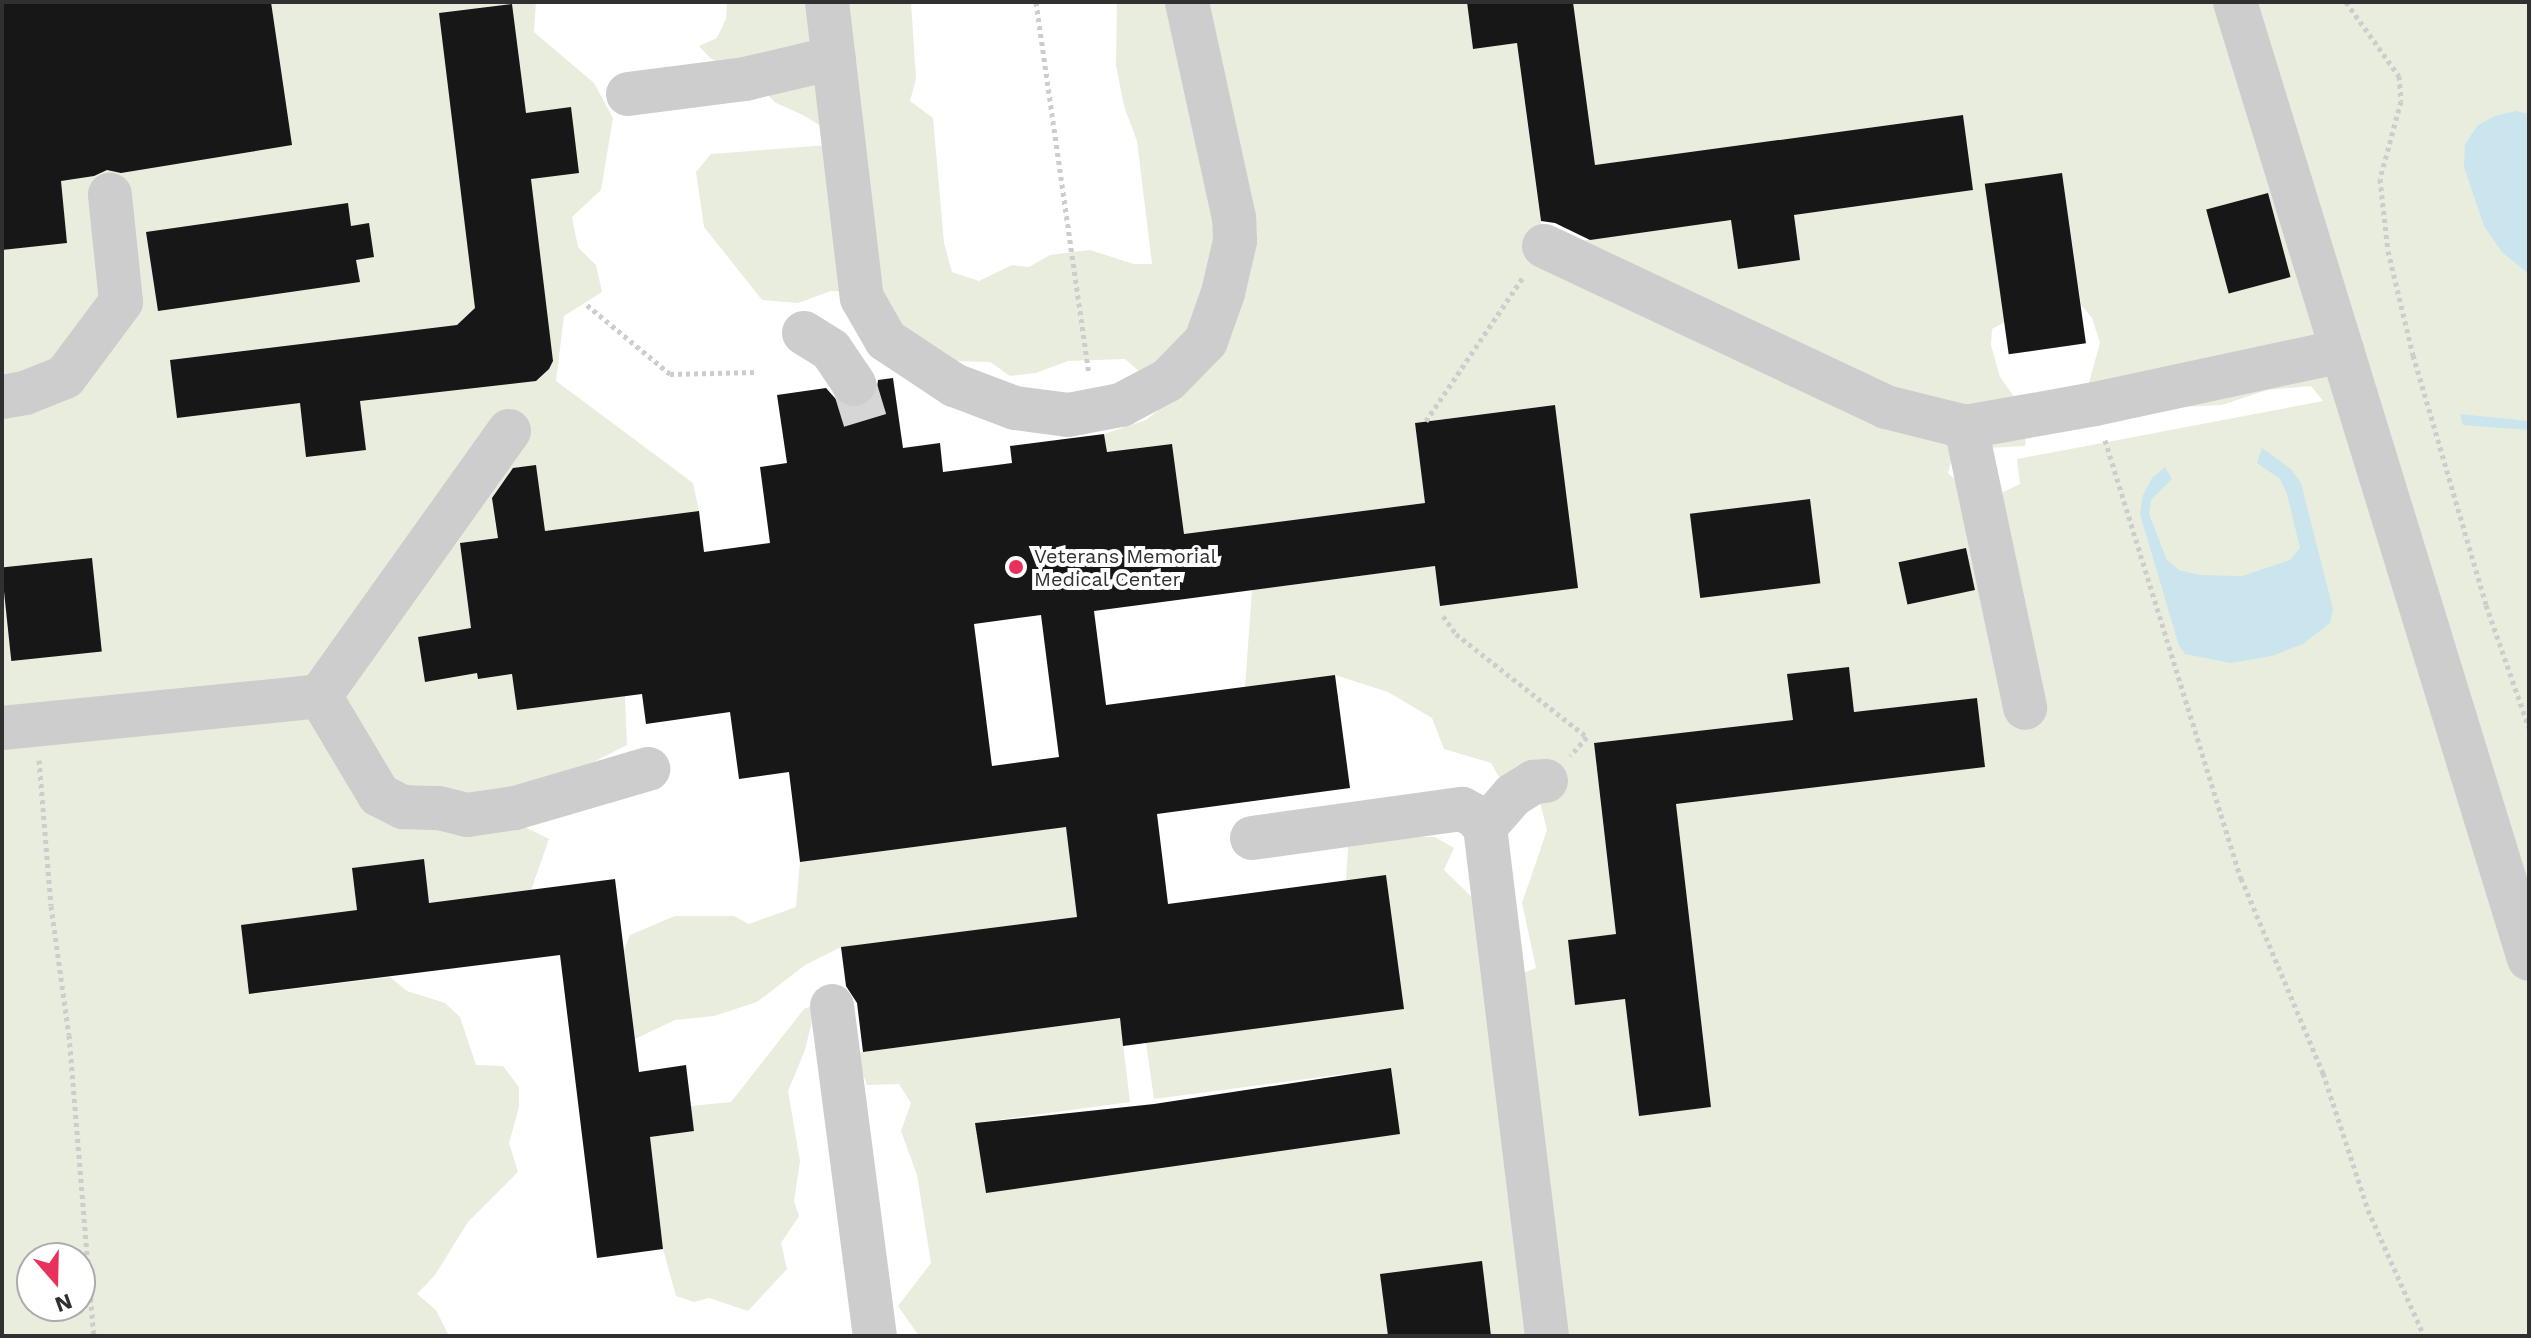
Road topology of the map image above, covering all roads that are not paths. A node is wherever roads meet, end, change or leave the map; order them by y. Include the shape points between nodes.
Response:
1 (827, 2) edge
2 (1187, 2) edge
3 (2235, 2) edge
4 (834, 58) junction
5 (628, 94) dead end
6 (110, 195) dead end
7 (1544, 246) road end
8 (804, 333) dead end
9 (2342, 351) junction
10 (854, 384) tunnel mouth
11 (2, 397) edge
12 (1966, 427) junction
13 (509, 431) dead end
14 (320, 696) junction
15 (2025, 708) dead end
16 (19, 725) edge
17 (648, 769) dead end
18 (1546, 781) road end
19 (1485, 827) junction
20 (1252, 838) dead end
21 (2529, 959) edge
22 (832, 1006) dead end
23 (875, 1336) edge
24 (1547, 1336) edge

1 - 4 lane
2 - 4 lane via 1234,218 1230,267 1216,318 1189,362 1146,394 1095,412 1041,414 1015,408 954,385 886,340 862,298
3 - 9 lane
4 - 5 lane via 745,79
6 - 11 lane via 121,302 65,377
7 - 12 lane via 1886,407
8 - 10 lane via 831,350
9 - 12 lane
9 - 21 lane
12 - 15 lane
13 - 14 lane
14 - 16 lane
14 - 17 lane via 379,795 403,807 467,815 515,808
18 - 19 lane via 1513,795
19 - 20 lane via 1462,809
19 - 24 lane
22 - 23 lane

